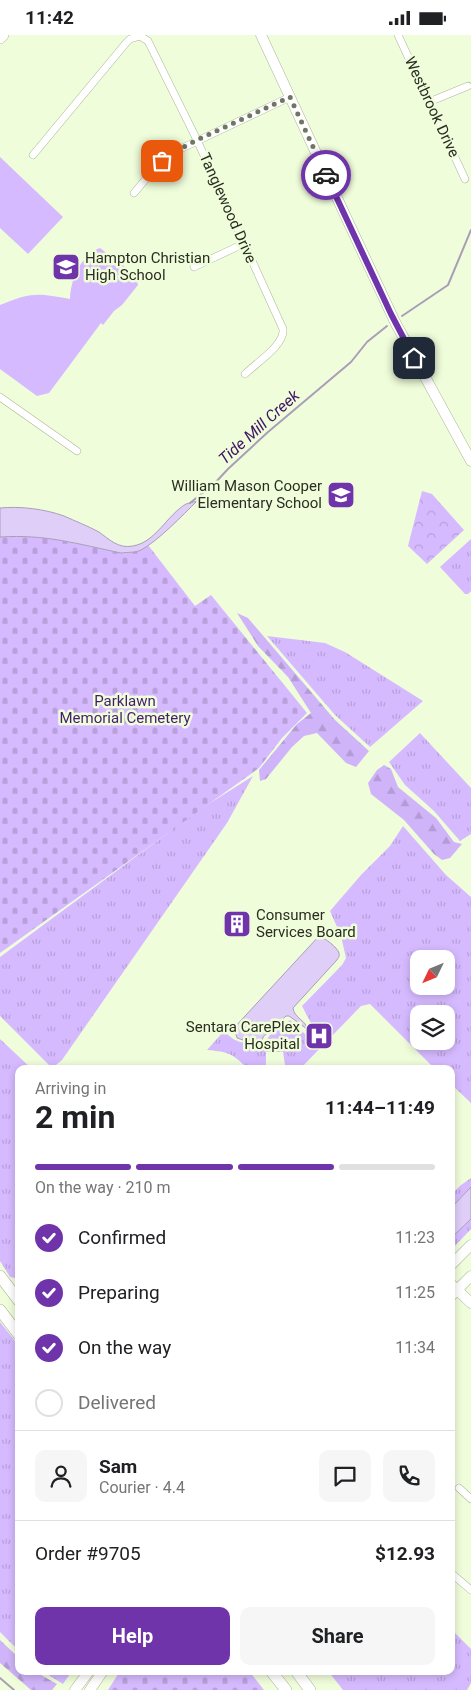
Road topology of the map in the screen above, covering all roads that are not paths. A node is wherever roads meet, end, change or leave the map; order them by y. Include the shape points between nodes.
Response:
1 (3, 35) edge
2 (140, 35) edge
3 (261, 35) edge
4 (398, 35) edge
5 (0, 38) edge
6 (468, 85) dead end
7 (290, 97) junction
8 (429, 102) junction
9 (197, 140) junction
10 (33, 155) dead end
11 (466, 179) dead end
12 (134, 193) dead end
13 (243, 244) junction
14 (194, 267) dead end
15 (245, 374) dead end
16 (0, 397) edge
17 (78, 451) dead end
18 (471, 461) edge
19 (471, 1245) edge
20 (455, 1261) edge
21 (0, 1276) edge
22 (471, 1276) edge
23 (455, 1288) edge
24 (455, 1291) edge
25 (15, 1296) edge
26 (471, 1303) edge
27 (0, 1310) edge
28 (15, 1330) edge
29 (459, 1488) dead end
30 (471, 1499) edge
31 (455, 1577) edge
32 (471, 1591) edge
33 (86, 1675) edge
34 (100, 1675) edge
35 (274, 1675) edge
36 (299, 1675) edge
37 (75, 1690) edge
38 (90, 1690) edge
39 (286, 1690) edge
40 (310, 1690) edge

1 - 5 main road
2 - 9 street, Tanglewood Drive via 151,45
2 - 10 street, Tanglewood Drive via 126,43
3 - 7 street
4 - 8 street, Westbrook Drive
6 - 8 street
7 - 9 street
7 - 18 street via 395,323
8 - 11 street, Westbrook Drive
9 - 12 street via 168,156
9 - 13 street, Tanglewood Drive
13 - 14 street
13 - 15 street, Tanglewood Drive via 284,335 279,344
16 - 17 street
19 - 20 street
21 - 25 main road
22 - 23 street
24 - 26 street
27 - 28 main road
29 - 30 street
31 - 32 street
33 - 37 street
34 - 38 street
35 - 39 main road
36 - 40 main road

